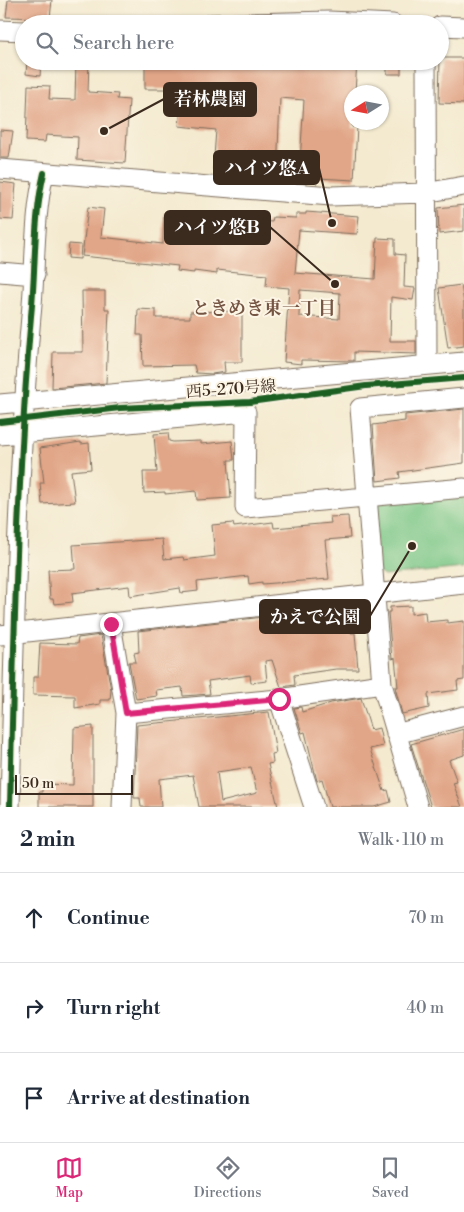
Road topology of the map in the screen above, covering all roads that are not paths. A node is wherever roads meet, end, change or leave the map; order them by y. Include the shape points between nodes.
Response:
1 (449, 26) edge
2 (464, 27) edge
3 (0, 30) edge
4 (15, 31) edge
5 (426, 70) edge
6 (0, 169) edge
7 (44, 173) junction
8 (464, 186) edge
9 (425, 193) junction
10 (0, 272) edge
11 (35, 275) junction
12 (464, 362) edge
13 (426, 365) junction
14 (464, 398) edge
15 (24, 401) junction
16 (0, 404) edge
17 (22, 434) junction
18 (0, 435) edge
19 (464, 488) edge
20 (367, 498) junction
21 (464, 584) edge
22 (374, 592) junction
23 (111, 624) junction
24 (7, 634) edge
25 (382, 684) junction
26 (279, 699) junction
27 (126, 713) junction
28 (464, 716) edge
29 (396, 734) junction
30 (10, 807) edge
31 (122, 807) edge
32 (314, 807) edge
33 (418, 807) edge

1 - 2 street
3 - 4 street
5 - 9 street
6 - 7 street
7 - 9 street via 331,196
7 - 11 street via 37,201
8 - 9 street
9 - 13 street
10 - 11 street
11 - 15 street
12 - 13 street
13 - 15 street
14 - 20 street via 360,408
15 - 16 street
15 - 17 street
17 - 18 street
17 - 20 street via 246,412 245,508
17 - 24 street
19 - 20 street
20 - 22 street
21 - 22 street
22 - 23 street
22 - 25 street
23 - 24 street
23 - 27 street
24 - 30 street
25 - 26 street
25 - 29 street
26 - 27 street
26 - 32 street
27 - 31 street
28 - 29 street
29 - 33 street

